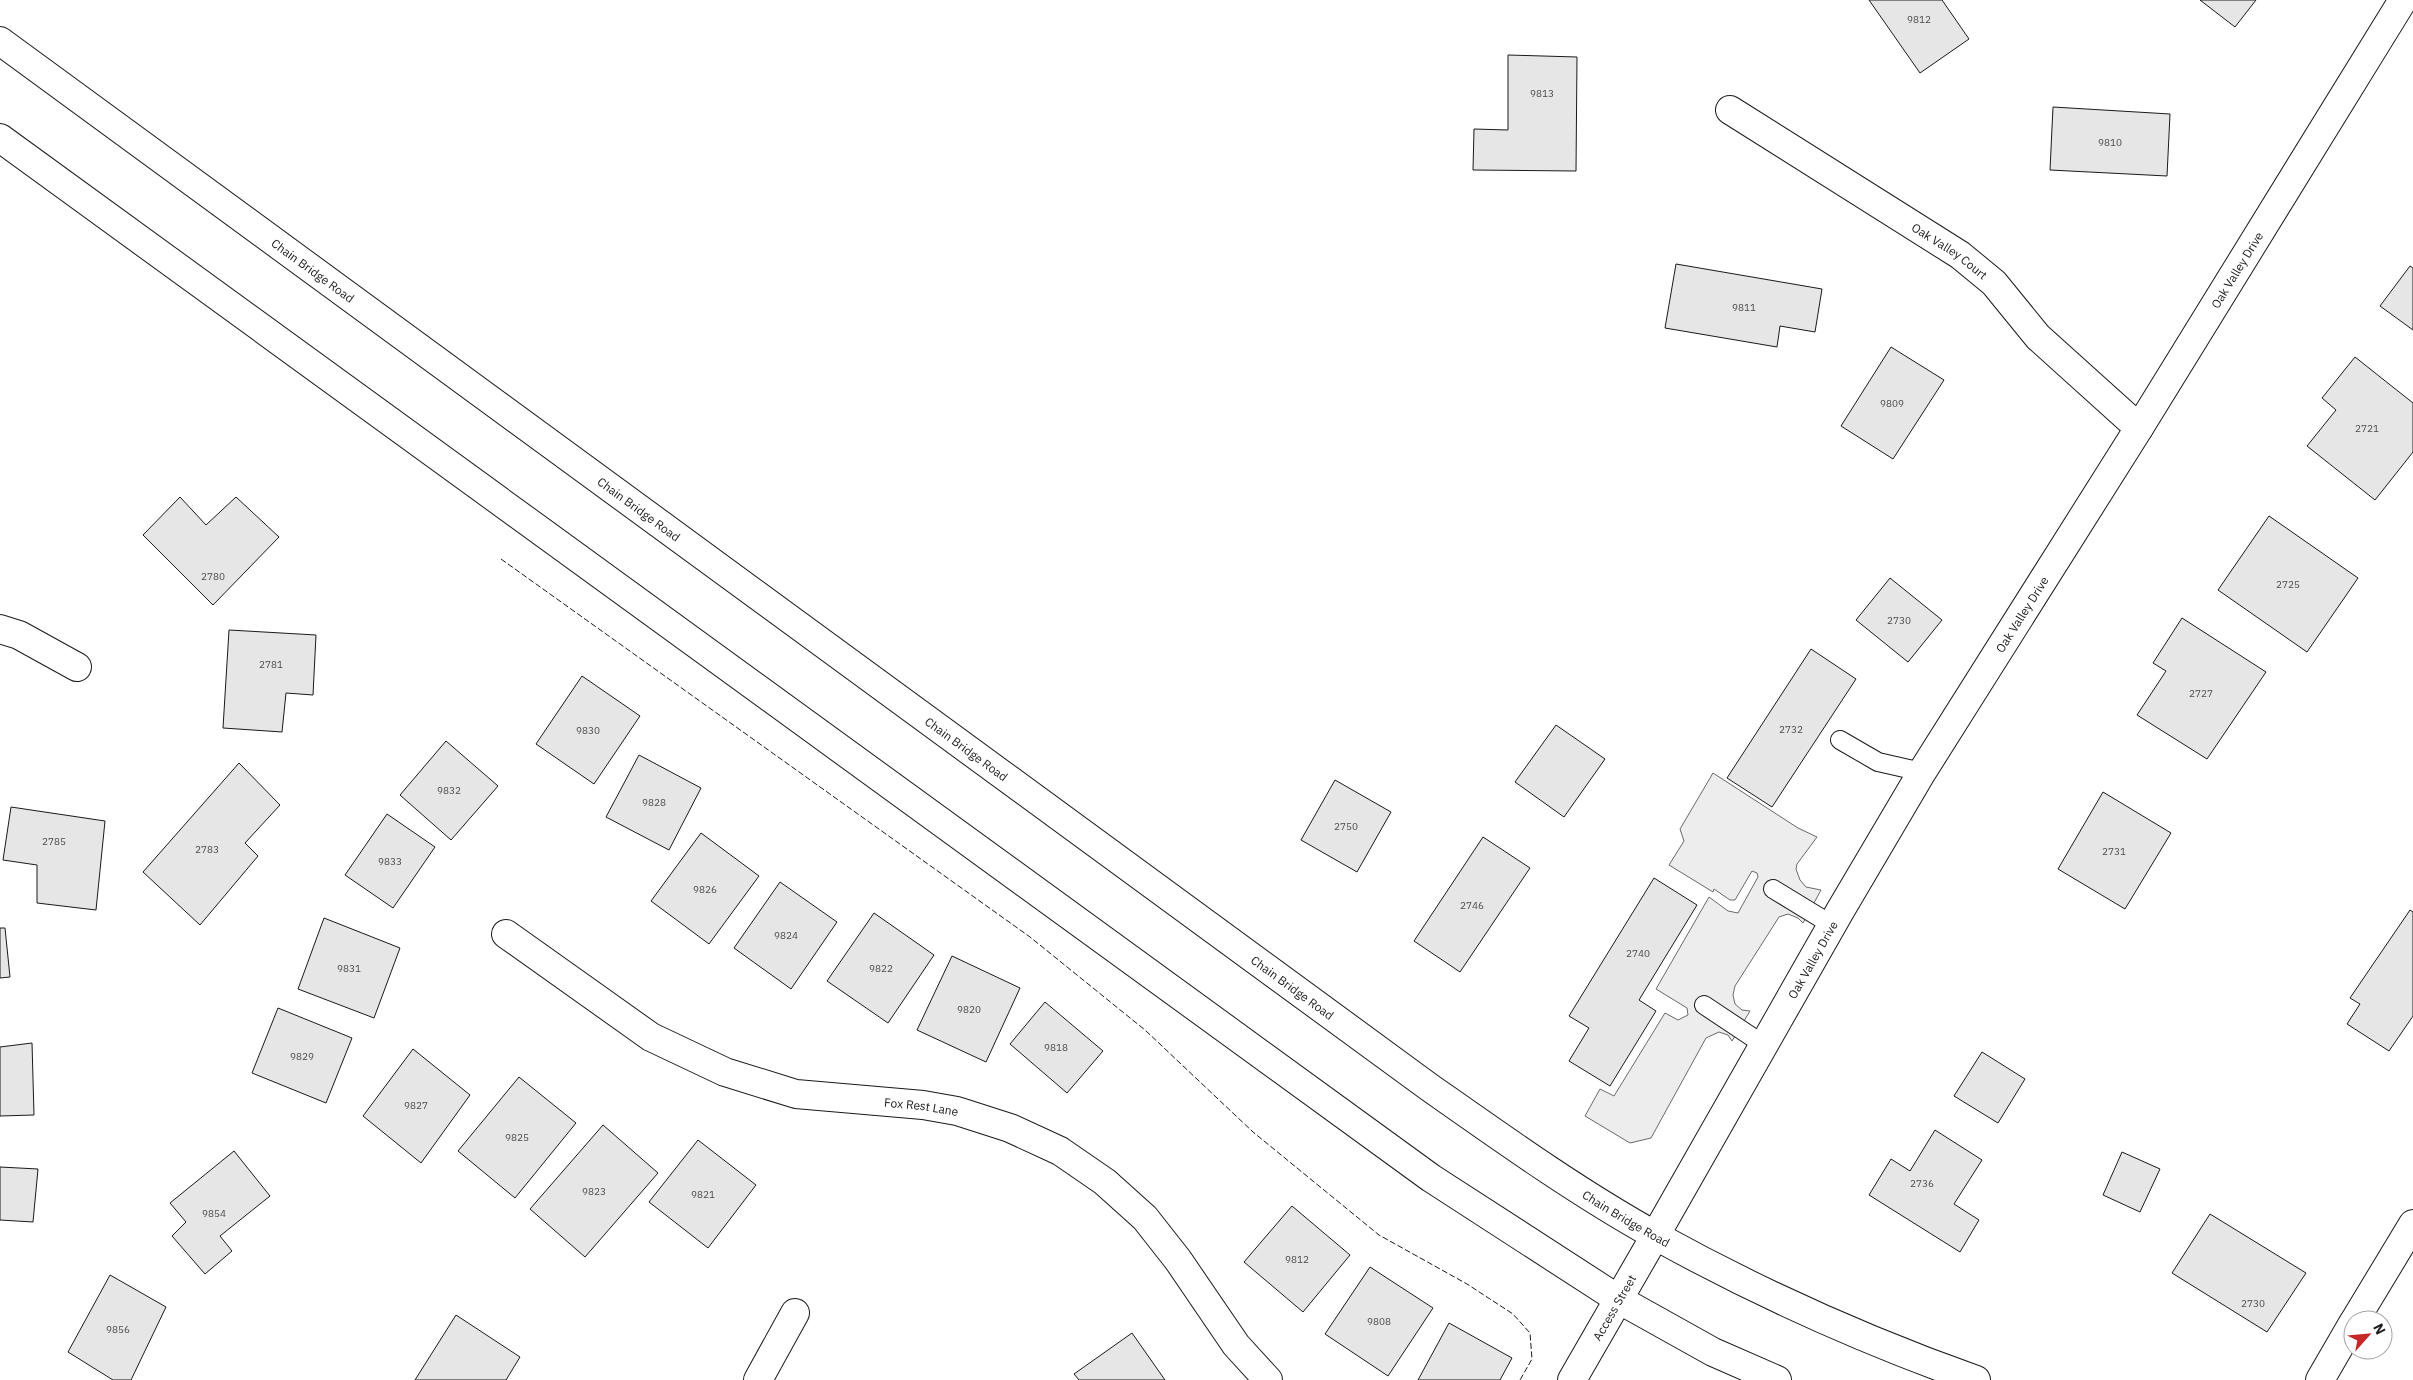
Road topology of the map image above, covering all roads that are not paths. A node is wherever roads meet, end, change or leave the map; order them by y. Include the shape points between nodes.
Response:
1 (2403, 0) edge
2 (0, 41) edge
3 (1730, 110) dead end
4 (0, 138) edge
5 (2139, 428) junction
6 (0, 630) edge
7 (77, 667) dead end
8 (1840, 740) dead end
9 (1922, 772) junction
10 (1773, 889) dead end
11 (1832, 926) junction
12 (506, 934) dead end
13 (1704, 1005) dead end
14 (1764, 1045) junction
15 (2413, 1224) edge
16 (1655, 1236) junction
17 (1618, 1300) junction
18 (2361, 1310) edge
19 (795, 1313) dead end
20 (2343, 1341) edge
21 (758, 1380) edge
22 (1268, 1380) edge
23 (1572, 1380) edge
24 (1777, 1380) edge
25 (1976, 1380) edge
26 (2320, 1380) edge

1 - 5 main road, Oak Valley Drive
2 - 16 main road, Chain Bridge Road via 1429,1087 1566,1181
3 - 5 main road, Oak Valley Court via 1960,255 1994,283 2038,337
4 - 17 main road via 1431,1178
5 - 9 main road, Oak Valley Drive
6 - 7 main road via 19,635
8 - 9 lane via 1878,762
9 - 11 main road, Oak Valley Drive
10 - 11 lane
11 - 14 main road, Oak Valley Drive
12 - 22 main road, Fox Rest Lane via 651,1037 725,1072 796,1094 957,1111 1010,1128 1060,1151 1105,1182 1145,1218 1236,1345
13 - 14 lane
14 - 16 main road, Oak Valley Drive
15 - 18 main road
16 - 17 main road, Access Street
16 - 25 main road, Chain Bridge Road via 1751,1285 1901,1353
17 - 23 main road, Access Street
17 - 24 main road via 1713,1352
19 - 21 main road
20 - 26 main road

